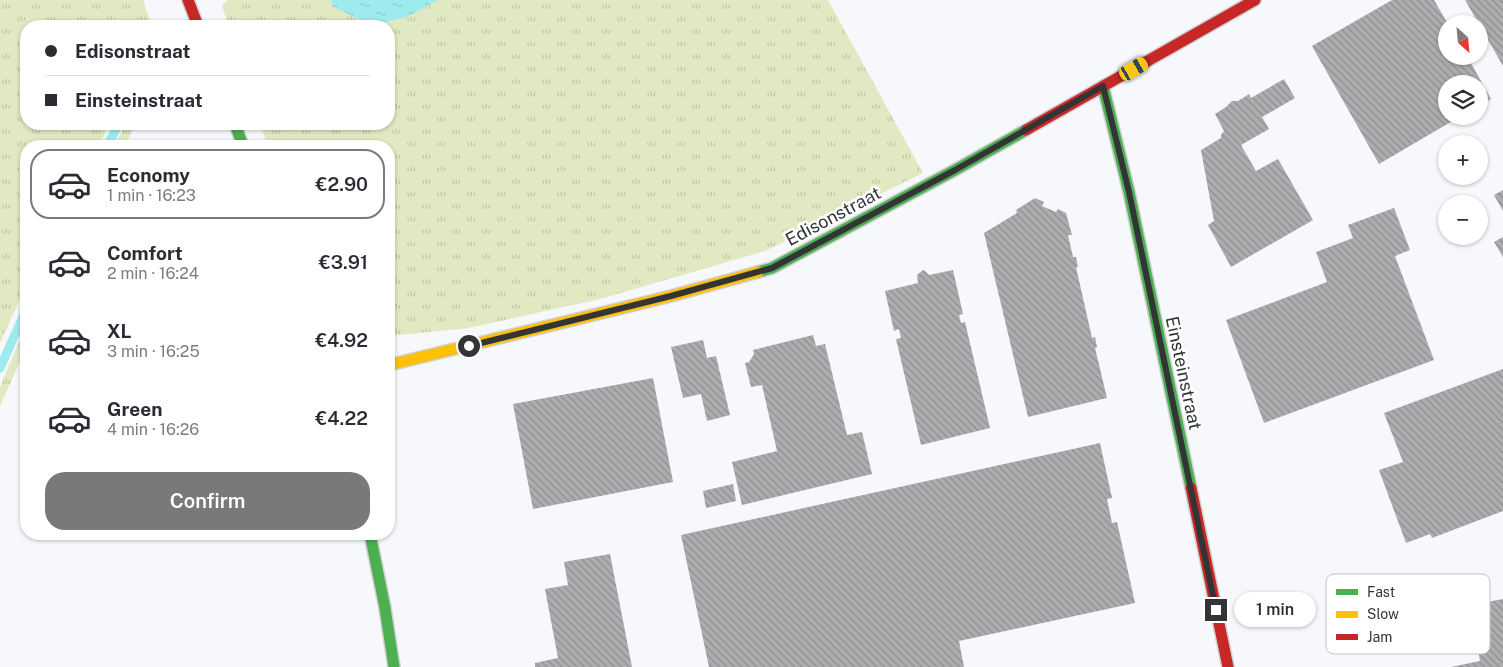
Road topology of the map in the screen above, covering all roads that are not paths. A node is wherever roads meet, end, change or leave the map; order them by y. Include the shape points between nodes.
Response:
1 (188, 0) edge
2 (1255, 0) edge
3 (196, 20) edge
4 (1103, 86) junction
5 (395, 364) edge
6 (371, 540) edge
7 (394, 667) edge
8 (1228, 667) edge

1 - 3 street
2 - 4 street, Edisonstraat
4 - 5 street, Edisonstraat via 772,268
4 - 8 street, Einsteinstraat via 1129,192
6 - 7 street

